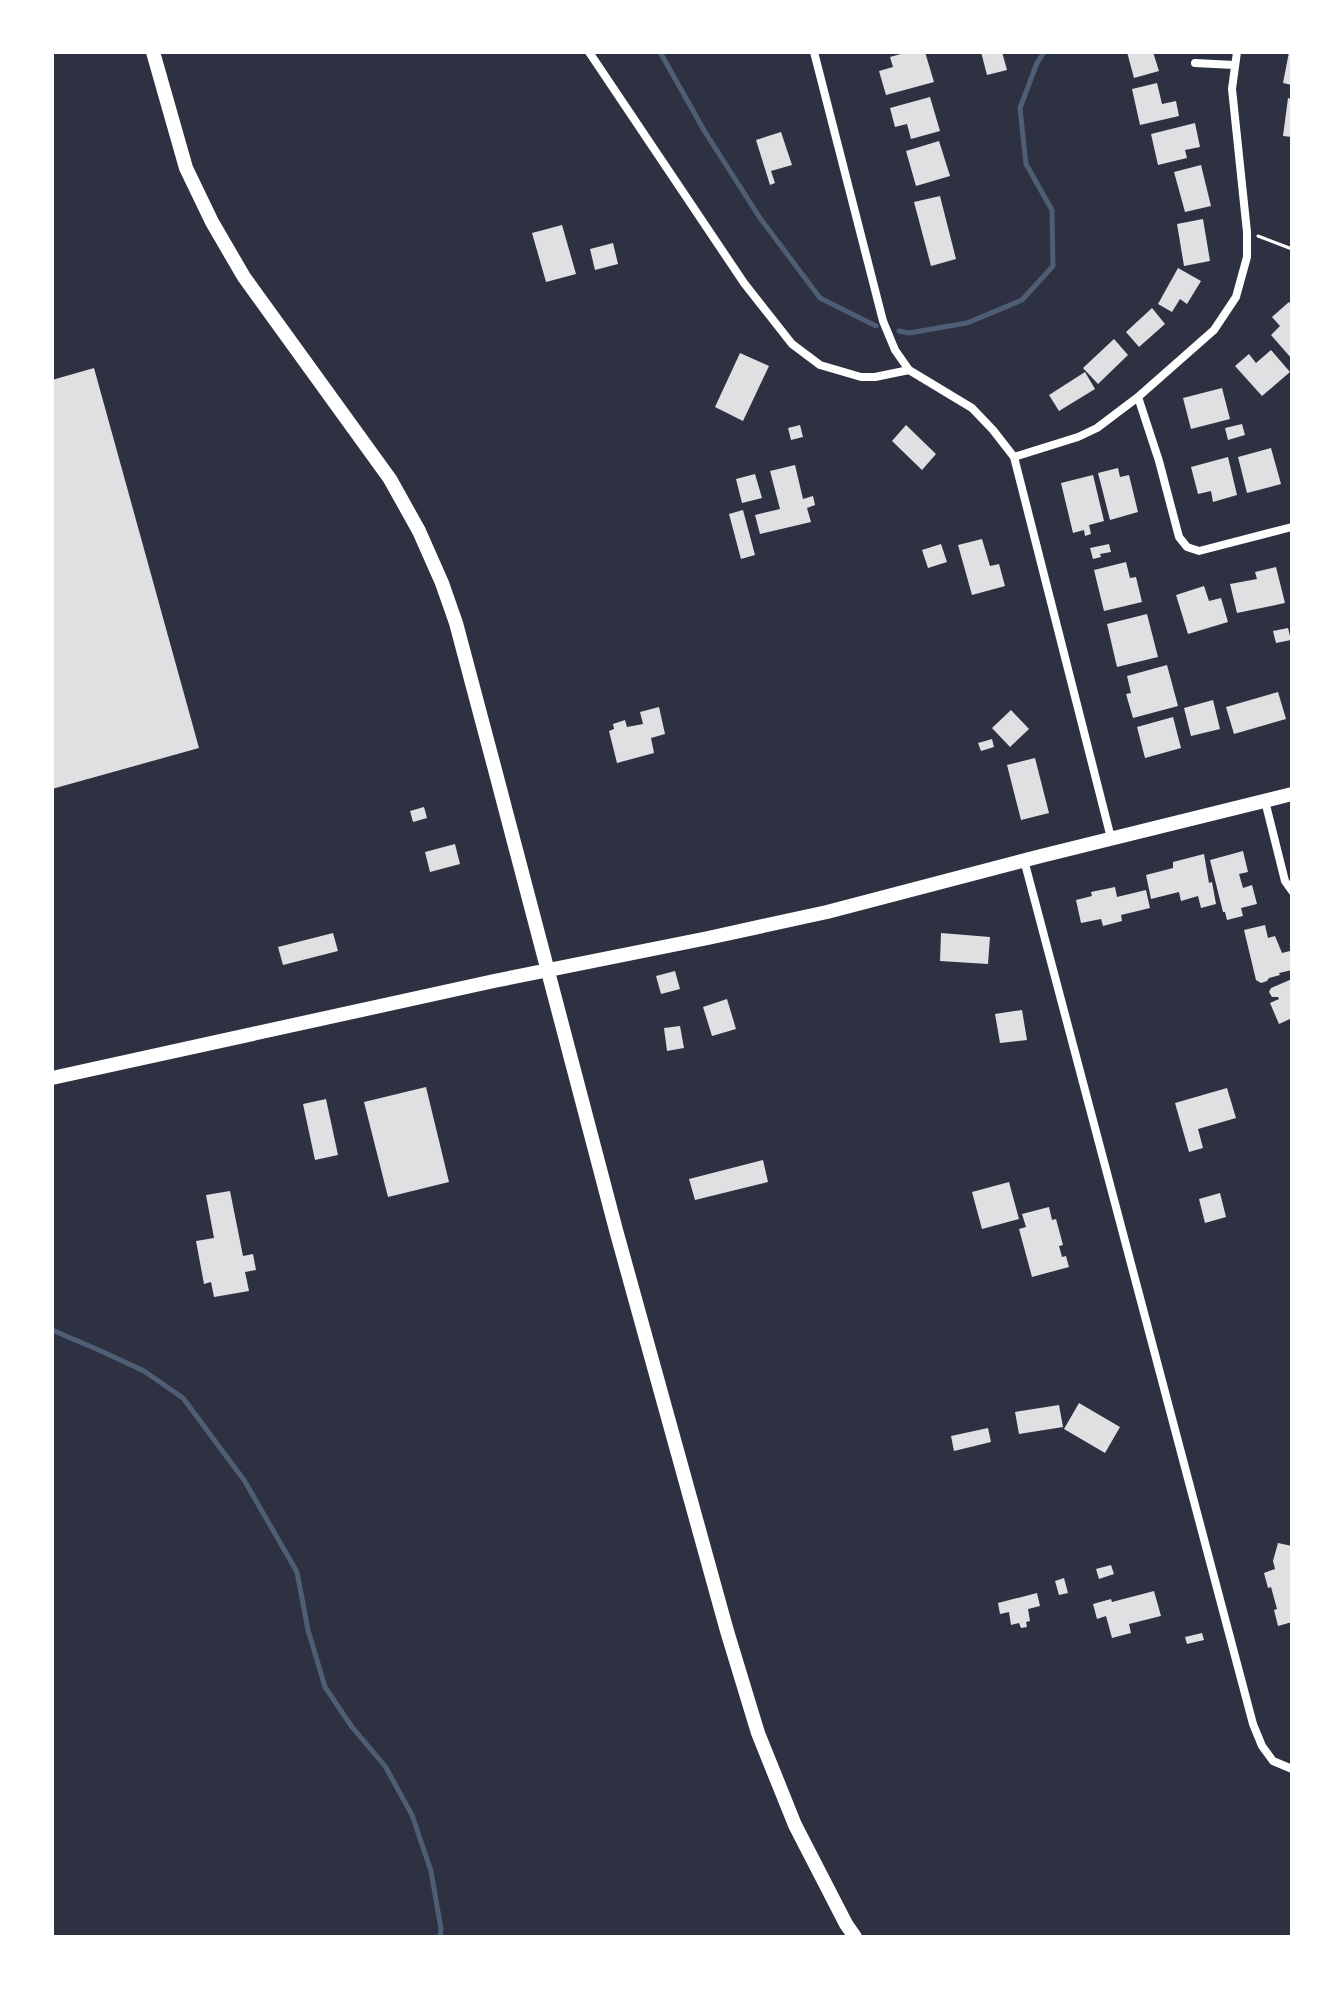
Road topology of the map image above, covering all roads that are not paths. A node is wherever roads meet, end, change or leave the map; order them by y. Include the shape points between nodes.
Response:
1 (153, 52) edge
2 (589, 52) edge
3 (814, 52) edge
4 (1237, 52) edge
5 (1195, 63) dead end
6 (1234, 65) junction
7 (909, 370) junction
8 (1138, 397) junction
9 (1014, 457) junction
10 (1292, 527) edge
11 (1292, 794) edge
12 (1265, 801) junction
13 (1111, 838) junction
14 (1024, 860) junction
15 (1292, 891) edge
16 (548, 971) junction
17 (52, 1078) edge
18 (1292, 1769) edge
19 (855, 1937) edge

1 - 16 main road via 186,168 212,222 244,277 390,479 442,583
2 - 7 street via 744,283 792,344 820,365 861,377
3 - 7 street via 883,321
4 - 6 street
5 - 6 street
6 - 8 street via 1247,232 1247,257 1236,297 1214,330
7 - 9 street via 972,408
8 - 9 street via 1097,428
8 - 10 street via 1179,537 1187,547 1199,551
9 - 13 street
11 - 12 main road
12 - 13 main road
12 - 15 street
13 - 14 main road
14 - 16 main road via 827,912
14 - 18 street via 1253,1724 1273,1761
16 - 17 main road
16 - 19 main road via 758,1733 795,1825

